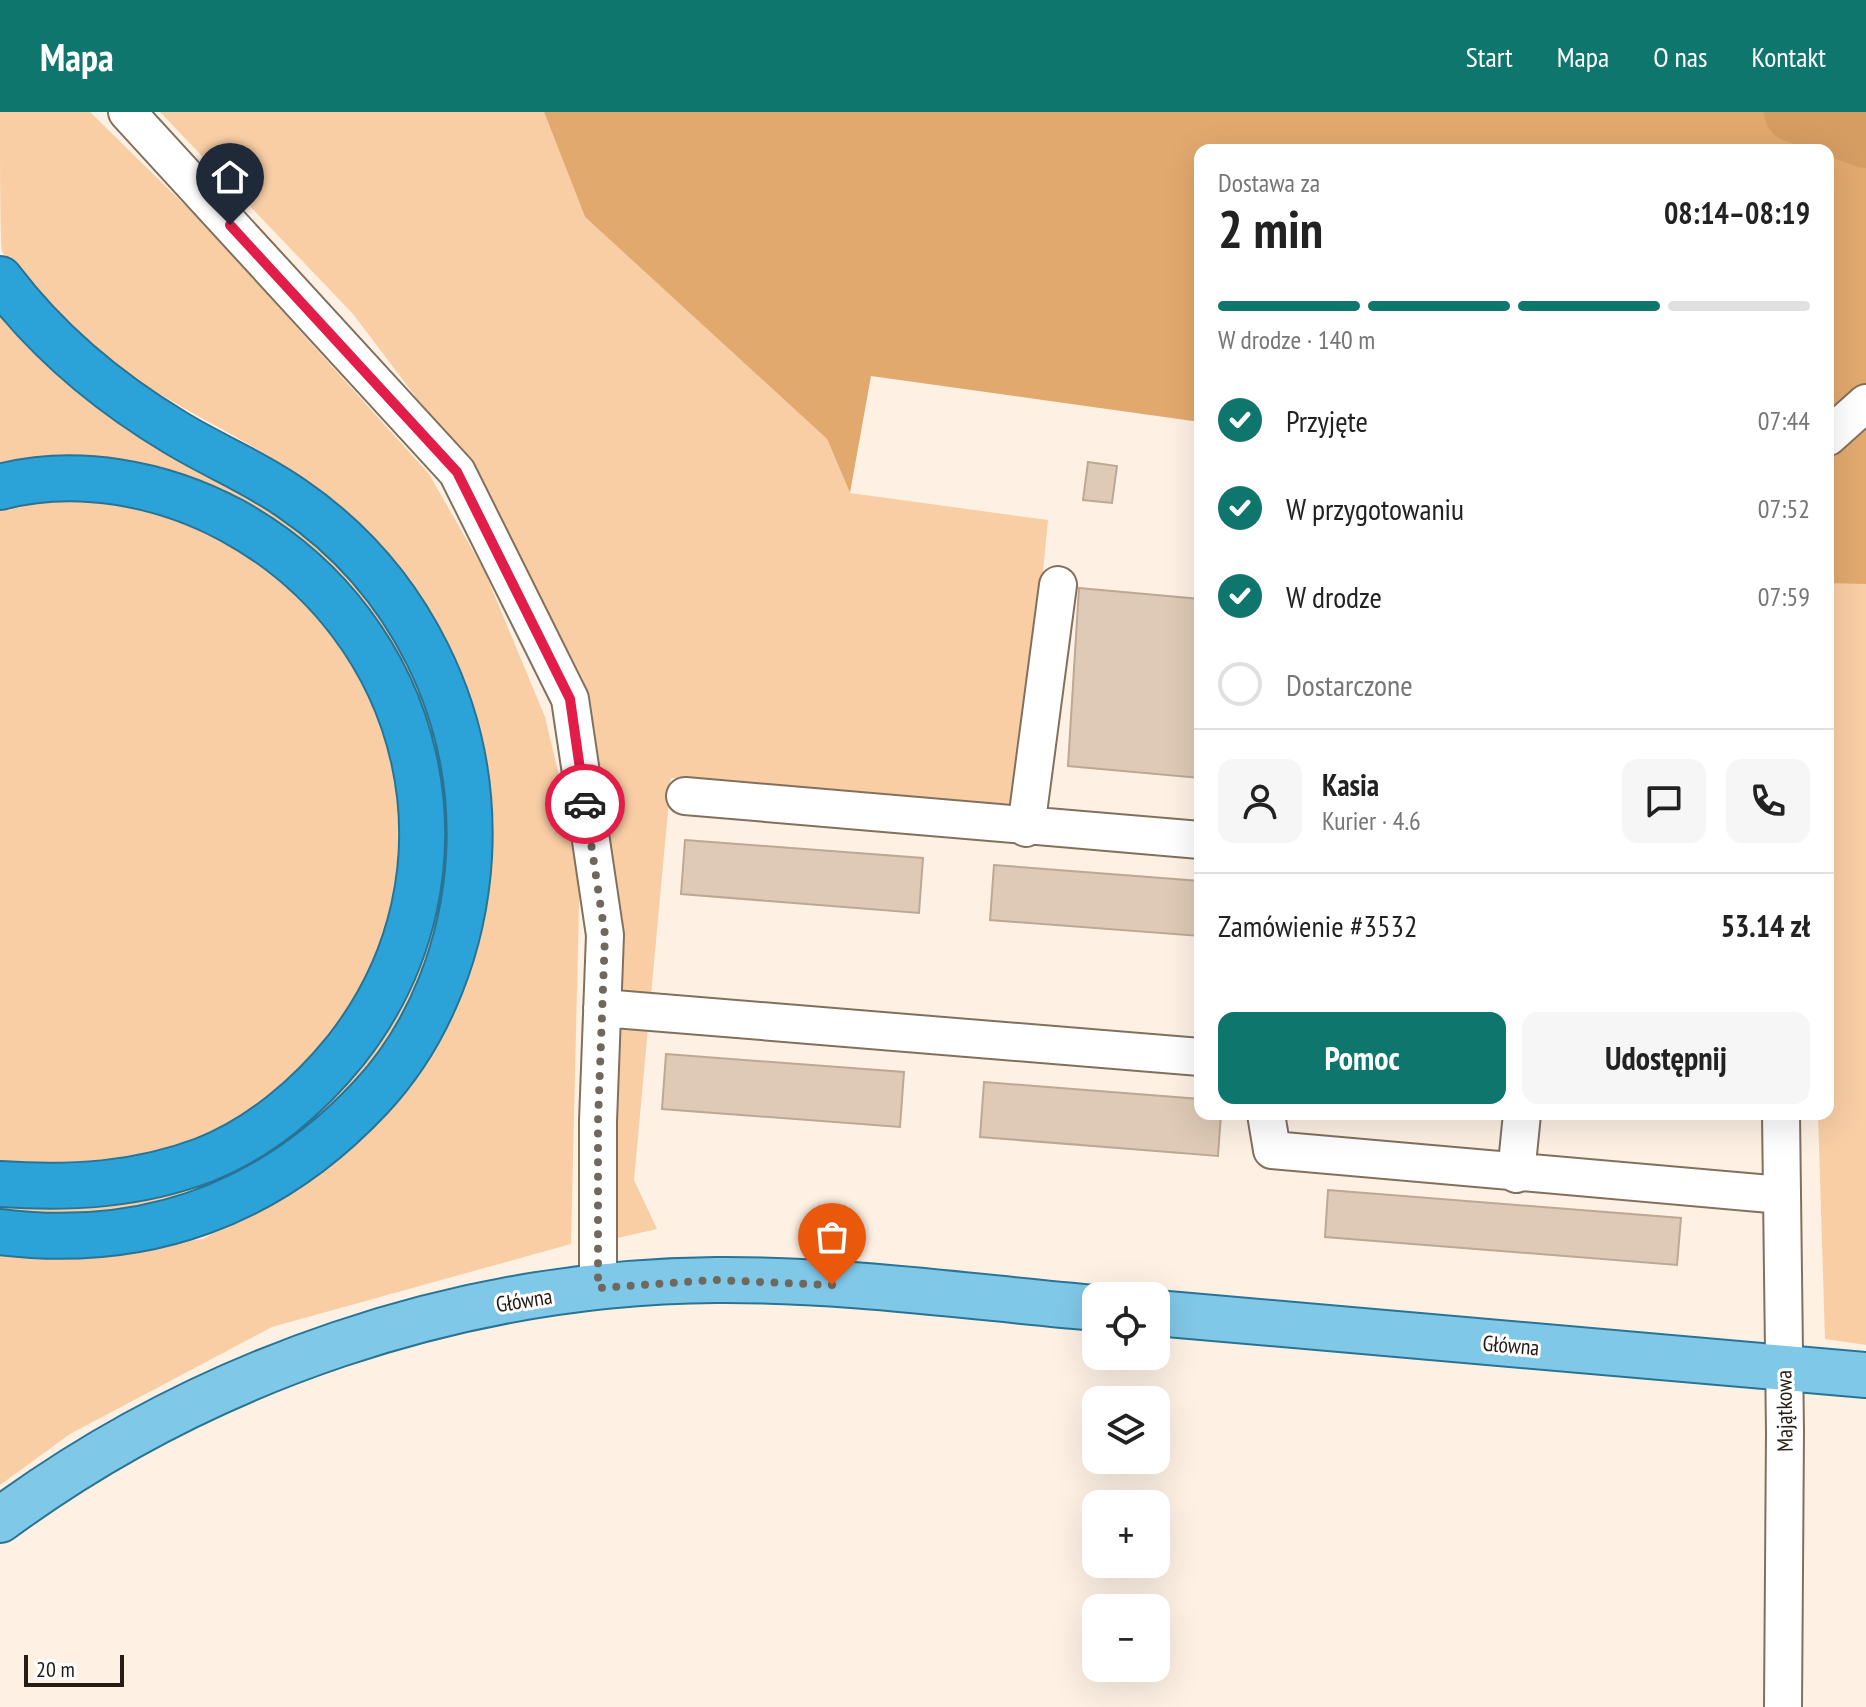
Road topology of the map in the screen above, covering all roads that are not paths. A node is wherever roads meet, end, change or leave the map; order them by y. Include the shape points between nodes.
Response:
1 (127, 112) edge
2 (0, 279) edge
3 (1866, 403) edge
4 (1834, 432) edge
5 (0, 487) edge
6 (1058, 585) dead end
7 (685, 796) dead end
8 (1026, 828) junction
9 (1194, 840) edge
10 (602, 1008) junction
11 (1194, 1057) edge
12 (1267, 1120) edge
13 (1521, 1120) edge
14 (1781, 1120) edge
15 (1516, 1174) junction
16 (0, 1184) edge
17 (1782, 1195) junction
18 (0, 1232) edge
19 (598, 1288) junction
20 (1082, 1307) edge
21 (1170, 1314) edge
22 (1783, 1368) junction
23 (1866, 1375) edge
24 (0, 1520) edge
25 (1783, 1707) edge

1 - 10 street via 457,472 570,699 605,935
2 - 18 highway via 52,338 117,395 294,499 384,582 436,669 457,727 471,823 467,890 455,945 432,1005 390,1076 333,1137 262,1186 184,1220 93,1236
3 - 4 street
5 - 16 highway via 66,479 162,492 207,507 267,539 318,581 361,632 393,691 417,768 423,848 402,951 369,1020 323,1079 267,1126 206,1159 136,1180
6 - 8 street
7 - 8 street
8 - 9 street
10 - 11 street
10 - 19 street
12 - 15 street via 1272,1150
13 - 15 street
14 - 17 street, Majątkowa
15 - 17 street
17 - 22 street, Majątkowa
19 - 20 main road, Główna via 715,1280 802,1283
19 - 24 main road, Główna via 465,1309 306,1355 218,1392 114,1446
21 - 22 main road, Główna
22 - 23 main road, Główna
22 - 25 street, Majątkowa

